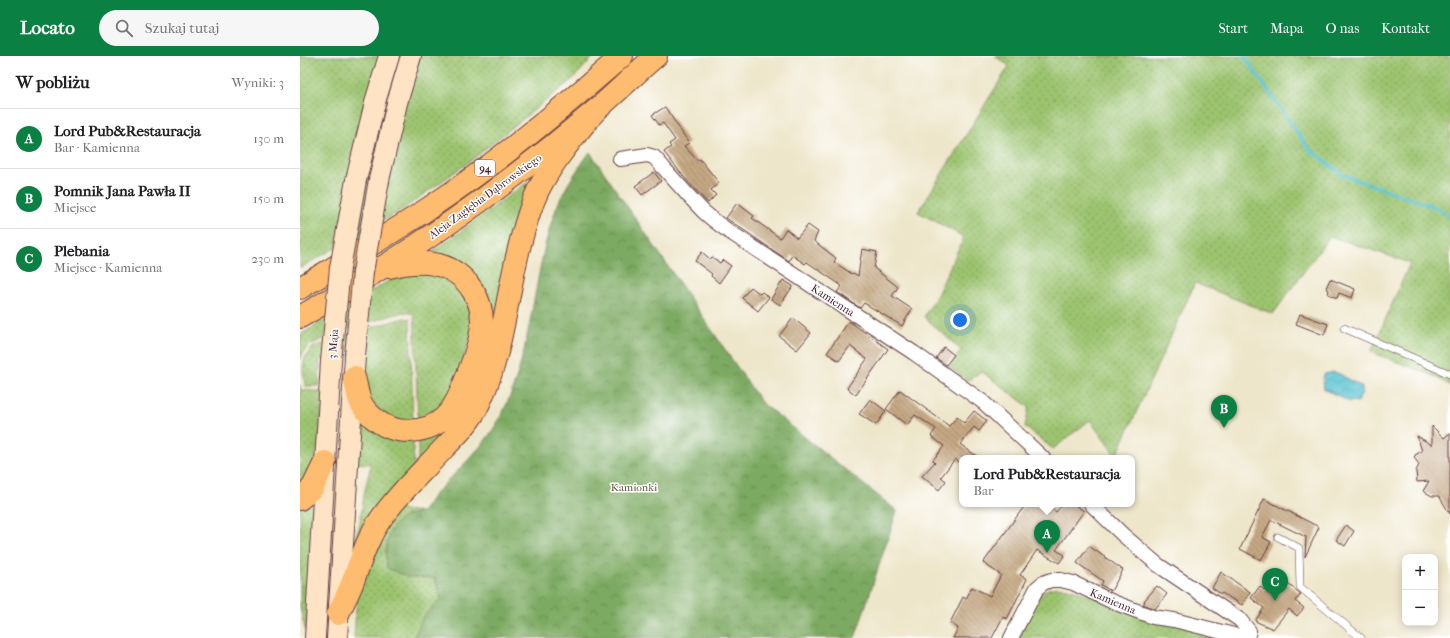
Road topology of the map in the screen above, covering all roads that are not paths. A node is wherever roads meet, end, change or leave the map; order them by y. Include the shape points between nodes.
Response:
1 (389, 56) edge
2 (412, 56) edge
3 (602, 56) edge
4 (622, 56) edge
5 (656, 56) edge
6 (577, 95) junction
7 (595, 111) junction
8 (620, 159) dead end
9 (381, 269) junction
10 (300, 288) edge
11 (329, 301) junction
12 (300, 317) edge
13 (300, 325) edge
14 (1344, 328) dead end
15 (1450, 374) edge
16 (354, 378) junction
17 (1041, 455) edge
18 (325, 462) junction
19 (300, 499) edge
20 (1094, 507) edge
21 (1278, 537) dead end
22 (338, 614) junction
23 (315, 638) edge
24 (337, 638) edge
25 (1011, 638) edge
26 (1247, 638) edge
27 (1361, 638) edge

1 - 18 main road, 3 Maja, bridge via 356,180 340,268
2 - 16 main road, 3 Maja, bridge via 399,97 379,180 363,272
3 - 6 main road
4 - 6 main road, Aleja Zagłębia Dąbrowskiego / 94
5 - 7 main road, Aleja Zagłębia Dąbrowskiego / 94
6 - 10 main road, Aleja Zagłębia Dąbrowskiego / 94 via 526,137 430,208
7 - 9 main road, Aleja Zagłębia Dąbrowskiego / 94 via 508,181
7 - 22 main road via 542,182 531,209 520,244 494,364 480,401 461,430 396,499 380,520 364,549
8 - 17 street, Kamienna via 647,155 654,157 690,197 719,224 984,402
9 - 11 main road, Aleja Zagłębia Dąbrowskiego / 94
9 - 16 main road via 403,264 430,263 451,269 460,275 471,287 480,307 482,322 478,347 460,395 450,413 434,426 425,429 397,430 378,422 359,400
11 - 12 main road, Aleja Zagłębia Dąbrowskiego / 94
11 - 13 main road
14 - 15 lane
16 - 22 main road, 3 Maja
18 - 19 main road via 313,487
18 - 23 main road, 3 Maja
20 - 26 street, Kamienna via 1158,564 1240,620 1249,631
21 - 27 lane via 1299,548 1300,587
22 - 24 main road, 3 Maja
25 - 26 street, Kamienna via 1037,588 1051,580 1073,583 1153,617

